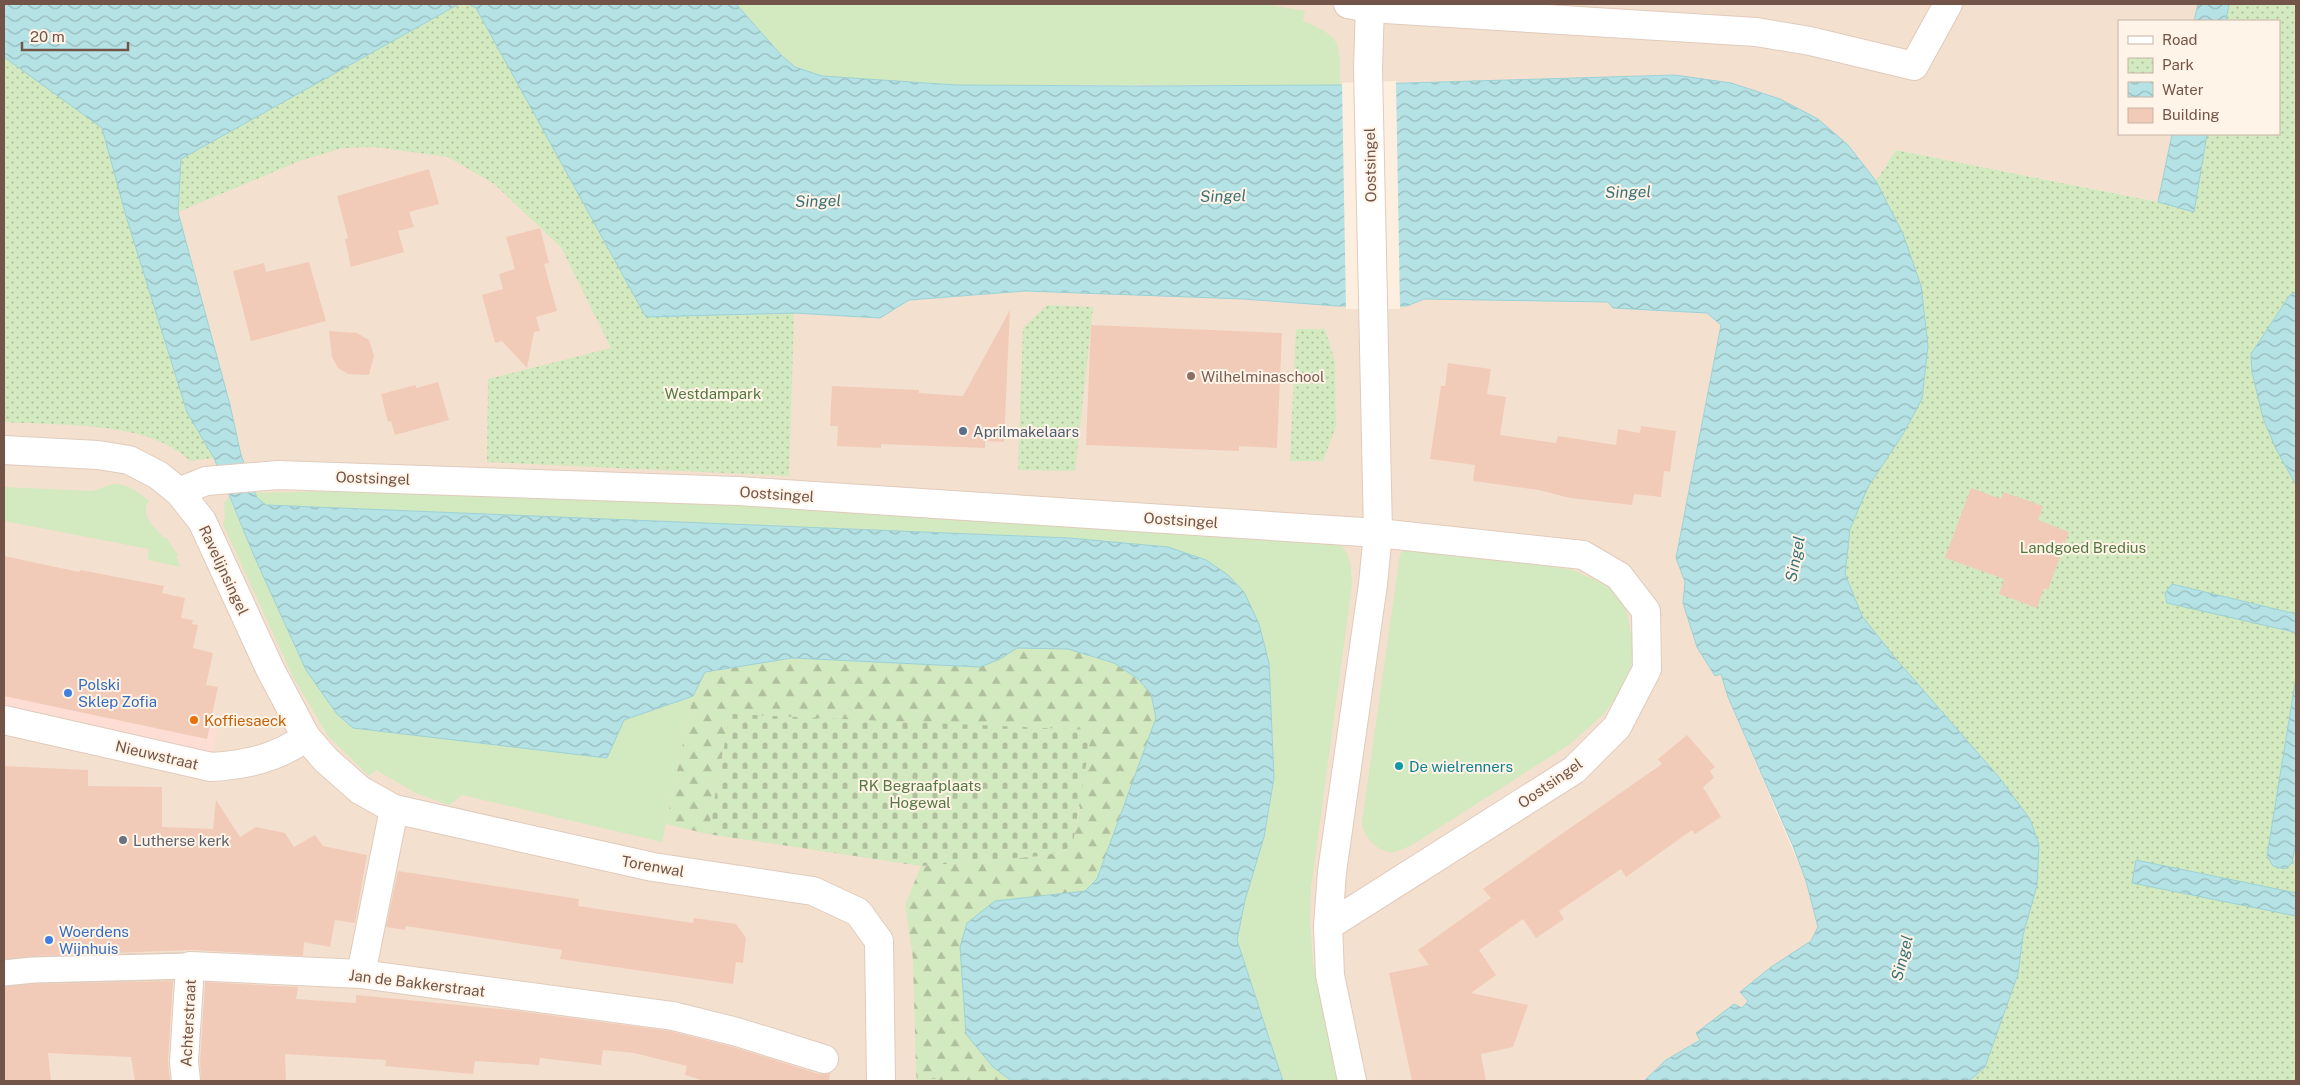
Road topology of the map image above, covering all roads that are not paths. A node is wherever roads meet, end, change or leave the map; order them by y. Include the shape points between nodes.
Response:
1 (1948, 4) edge
2 (1362, 5) edge
3 (4, 450) edge
4 (179, 492) junction
5 (1378, 533) junction
6 (4, 720) edge
7 (306, 737) junction
8 (394, 809) junction
9 (1328, 926) junction
10 (190, 966) junction
11 (4, 973) edge
12 (361, 974) junction
13 (824, 1059) dead end
14 (881, 1078) edge
15 (186, 1081) edge
16 (1352, 1081) edge

1 - 2 street via 1914,66 1810,41 1756,32
2 - 5 street, Oostsingel via 1368,69
3 - 4 street, Ravelijnsingel via 98,455 129,460 158,475
4 - 5 street, Oostsingel via 206,481 255,476 504,482 728,491
4 - 7 street, Ravelijnsingel via 202,521 270,669
5 - 9 street, Oostsingel via 1332,872
5 - 9 street, Oostsingel via 1583,555 1619,576 1646,611 1647,669 1617,727 1574,770
6 - 7 street, Nieuwstraat via 211,767 245,765 293,747
7 - 8 street, Torenwal via 360,790
8 - 12 street
8 - 14 street, Torenwal via 653,867 813,891 858,912 879,942
9 - 16 street, Oostsingel via 1330,975
10 - 11 street, Jan de Bakkerstraat
10 - 12 street, Jan de Bakkerstraat
10 - 15 street, Achterstraat via 184,1062
12 - 13 street, Jan de Bakkerstraat via 673,1016

